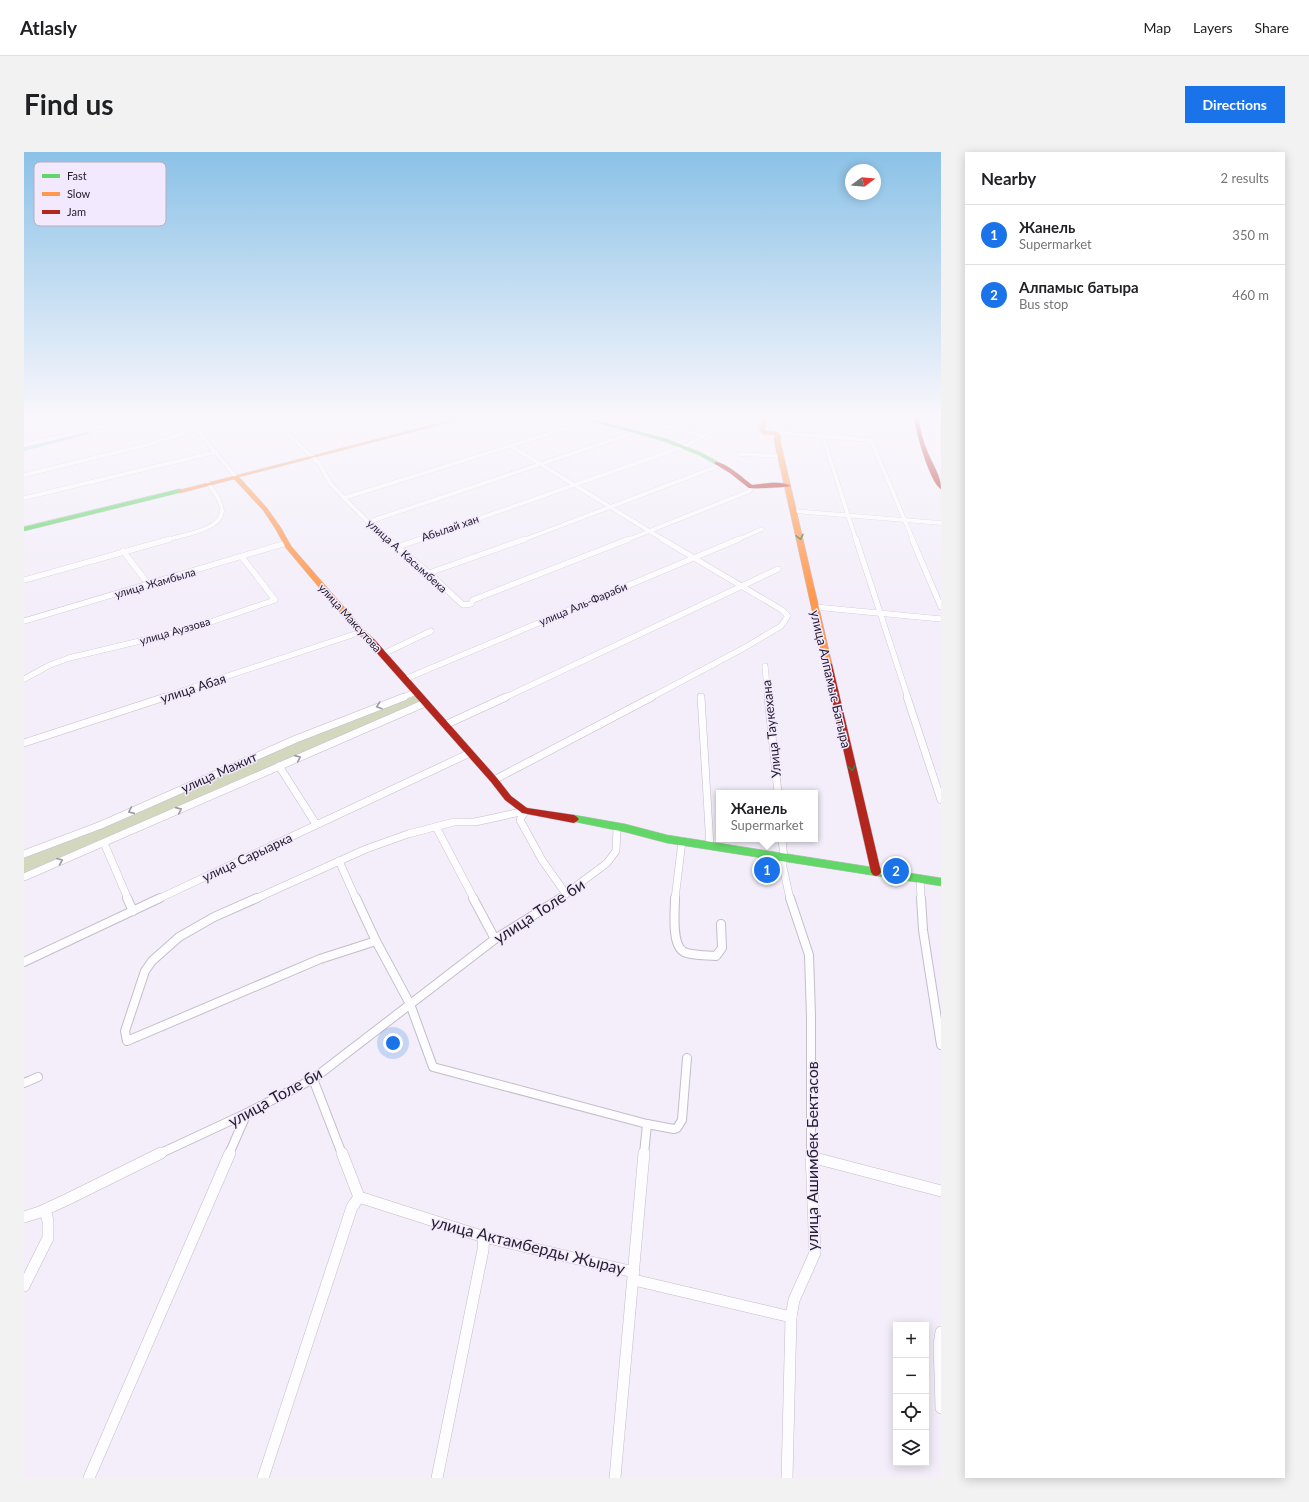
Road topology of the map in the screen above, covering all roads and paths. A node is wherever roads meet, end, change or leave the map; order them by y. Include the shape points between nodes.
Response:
1 (112, 477) edge
2 (236, 477) joint
3 (327, 477) edge
4 (411, 477) edge
5 (505, 477) edge
6 (560, 477) edge
7 (596, 477) edge
8 (689, 477) edge
9 (737, 477) edge
10 (786, 477) edge
11 (836, 477) edge
12 (886, 477) edge
13 (936, 477) edge
14 (208, 483) junction
15 (573, 485) junction
16 (788, 486) junction
17 (751, 487) junction
18 (941, 487) edge
19 (24, 498) edge
20 (344, 498) junction
21 (609, 507) junction
22 (794, 511) junction
23 (848, 515) junction
24 (904, 520) junction
25 (368, 522) junction
26 (941, 522) edge
27 (24, 529) edge
28 (762, 529) dead end
29 (648, 531) junction
30 (286, 543) junction
31 (397, 547) junction
32 (123, 552) junction
33 (242, 557) junction
34 (693, 558) junction
35 (778, 569) dead end
36 (430, 573) junction
37 (24, 580) edge
38 (149, 585) junction
39 (741, 586) junction
40 (815, 607) junction
41 (941, 607) edge
42 (881, 613) junction
43 (941, 619) edge
44 (24, 621) edge
45 (431, 631) dead end
46 (361, 632) junction
47 (383, 654) junction
48 (764, 666) dead end
49 (24, 679) edge
50 (405, 679) junction
51 (416, 692) junction
52 (701, 697) dead end
53 (424, 703) junction
54 (445, 725) junction
55 (24, 743) edge
56 (470, 753) junction
57 (279, 766) junction
58 (494, 780) junction
59 (778, 790) edge
60 (941, 800) edge
61 (525, 811) junction
62 (316, 824) junction
63 (436, 827) junction
64 (617, 827) junction
65 (682, 841) junction
66 (104, 842) junction
67 (782, 842) edge
68 (710, 846) junction
69 (24, 854) edge
70 (784, 858) junction
71 (339, 861) junction
72 (876, 872) junction
73 (24, 876) edge
74 (920, 879) junction
75 (941, 882) edge
76 (566, 894) junction
77 (133, 911) junction
78 (721, 924) dead end
79 (495, 939) junction
80 (376, 941) junction
81 (24, 962) edge
82 (410, 1004) junction
83 (941, 1045) edge
84 (687, 1058) dead end
85 (38, 1077) dead end
86 (312, 1079) junction
87 (24, 1083) edge
88 (247, 1113) junction
89 (647, 1124) junction
90 (811, 1157) junction
91 (941, 1191) edge
92 (359, 1198) junction
93 (45, 1210) junction
94 (24, 1217) edge
95 (484, 1237) junction
96 (634, 1276) junction
97 (24, 1286) edge
98 (791, 1318) junction
99 (941, 1332) edge
100 (941, 1408) edge
101 (89, 1478) edge
102 (263, 1478) edge
103 (437, 1478) edge
104 (615, 1478) edge
105 (787, 1478) edge

1 - 19 street
2 - 14 street
2 - 30 street, улица Максутова via 271,518
3 - 20 street, улица А. Касымбека
4 - 20 street
5 - 25 street
6 - 15 street
7 - 15 street, Абылай хан
8 - 21 street
9 - 17 street
10 - 16 street, улица Алпамыс Батыра
11 - 23 street
12 - 24 street
13 - 18 street
14 - 27 street
14 - 32 street via 223,508 223,515 217,522 210,527
15 - 21 street
15 - 31 street, Абылай хан
16 - 17 street
16 - 22 street, улица Алпамыс Батыра
17 - 29 street via 750,491
20 - 25 street, улица А. Касымбека
21 - 29 street
21 - 36 street
22 - 23 street
22 -> 40 street, улица Алпамыс Батыра
23 - 24 street
23 - 42 street
24 - 26 street
24 - 41 street
25 - 31 street, улица А. Касымбека
28 - 34 street, улица Аль-Фараби
29 - 34 street
29 - 36 street, улица А. Касымбека via 473,600 471,604 463,605 457,601
30 - 33 street, улица Жамбыла
30 - 46 street, улица Максутова
31 - 36 street, улица А. Касымбека
32 - 37 street
32 - 38 street
33 - 38 street, улица Жамбыла
33 - 49 street, улица Ауэзова via 275,600 190,629 69,658
34 - 39 street
34 - 50 street, улица Аль-Фараби
35 - 39 street
38 - 44 street, улица Жамбыла
39 - 54 street
39 - 58 street via 788,616 781,626
40 - 42 street
40 -> 72 street, улица Алпамыс Батыра
42 - 43 street
42 - 60 street
45 - 47 street
46 - 47 street, улица Максутова
46 - 55 street, улица Абая
47 - 50 street, улица Максутова
48 - 59 street, Улица Таукехана
50 - 51 street, улица Максутова
51 - 53 street, улица Максутова
51 -> 69 street, улица Мажит via 296,739 101,825
52 - 68 street
53 - 54 street, улица Максутова
57 -> 53 street
54 - 56 street, улица Максутова
56 - 58 street, улица Максутова
56 - 62 street, улица Сарыарка
57 - 62 street
66 -> 57 street
58 - 61 street, улица Максутова via 508,798
61 - 63 street
61 - 64 street
61 - 76 street via 520,820 542,860
62 - 77 street, улица Сарыарка
63 - 71 street via 408,834
63 - 79 street
64 - 65 street
64 - 76 street, улица Толе би via 616,851 607,863
65 - 68 street
65 - 78 street via 675,942 680,950 716,956 722,948
73 -> 66 street
66 - 77 street
67 - 70 street
68 - 70 street
70 - 72 street
70 - 90 street, улица Ашимбек Бектасов via 782,867 787,890 809,955
71 - 80 street
71 - 80 street via 214,917 165,948 145,971 125,1031 127,1041 320,959
72 - 74 street
74 - 75 street
74 - 83 street via 924,930
76 - 79 street, улица Толе би
77 - 81 street, улица Сарыарка
79 - 82 street, улица Толе би
80 - 82 street
82 - 86 street, улица Толе би
82 - 89 street via 433,1067
84 - 89 street via 682,1120 674,1129
85 - 87 street
86 - 88 street, улица Толе би
86 - 92 street
88 - 93 street, улица Толе би
88 - 101 street
89 - 96 street
90 - 91 street
90 - 98 street, улица Ашимбек Бектасов via 814,1253 794,1300
92 - 95 street, улица Актамберды Жырау
92 - 102 street via 352,1207
93 - 94 street, улица Толе би
93 - 97 street via 48,1238
95 - 96 street, улица Актамберды Жырау
95 - 103 street
96 - 98 street, улица Актамберды Жырау
96 - 104 street
98 - 105 street, улица Ашимбек Бектасов
99 - 100 street

